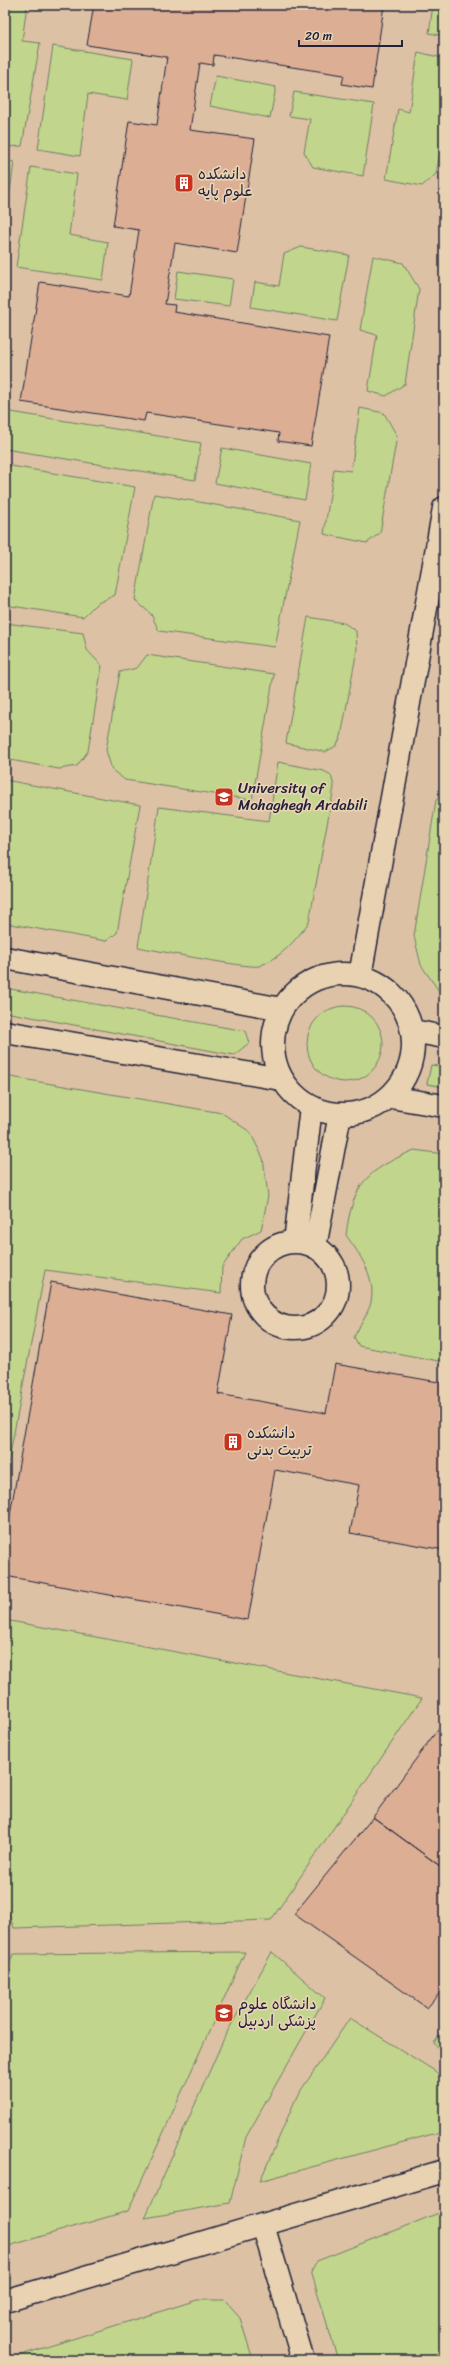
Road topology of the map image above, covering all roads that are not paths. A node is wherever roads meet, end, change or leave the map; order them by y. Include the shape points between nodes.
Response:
1 (444, 508) edge
2 (437, 586) edge
3 (5, 958) edge
4 (360, 976) junction
5 (282, 1008) junction
6 (413, 1031) junction
7 (5, 1032) edge
8 (444, 1037) edge
9 (281, 1079) junction
10 (390, 1097) junction
11 (444, 1106) edge
12 (311, 1107) junction
13 (340, 1114) junction
14 (444, 2171) edge
15 (263, 2225) junction
16 (5, 2301) edge
17 (303, 2360) edge

1 - 2 street
2 - 4 street
3 - 5 street
4 - 5 street via 343,974 319,978 298,990
4 - 6 street via 388,990 404,1008
5 - 9 street via 273,1031 273,1056
6 - 8 street
6 - 10 street via 413,1055 405,1078
7 - 9 street
9 - 12 street via 294,1095
10 - 11 street
10 - 13 street via 372,1109
12 - 13 street via 331,1114
12 - 13 street via 305,1244
14 - 15 street
15 - 16 street
15 - 17 street

